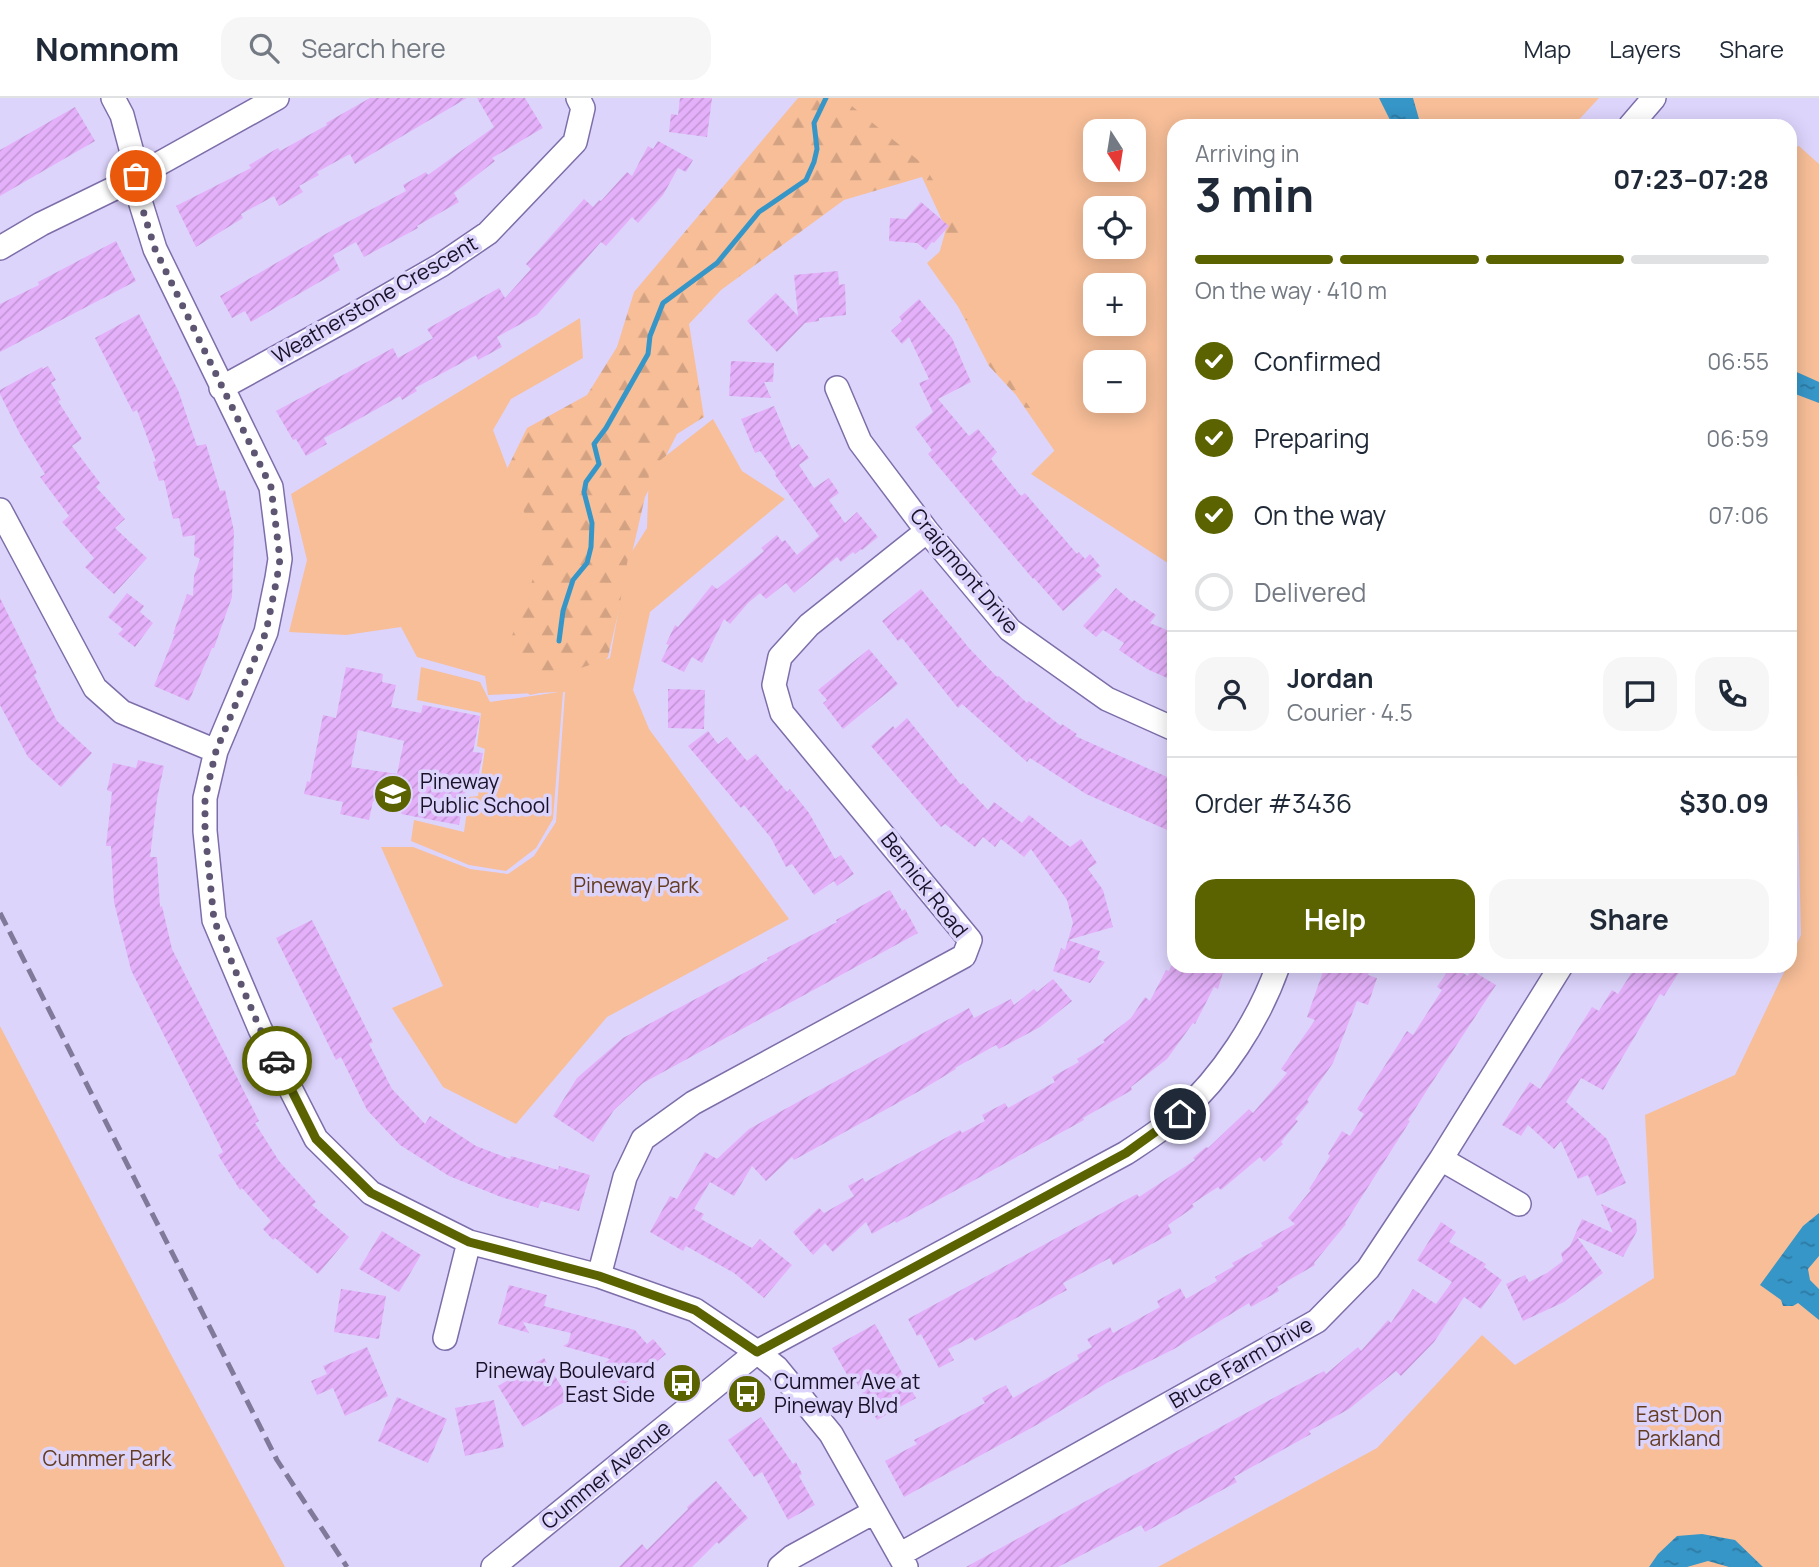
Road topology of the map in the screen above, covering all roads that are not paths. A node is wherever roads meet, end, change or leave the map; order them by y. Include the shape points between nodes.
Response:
1 (113, 98) edge
2 (277, 98) edge
3 (578, 98) edge
4 (1654, 98) edge
5 (1636, 119) edge
6 (136, 176) junction
7 (0, 248) edge
8 (221, 388) junction
9 (837, 388) dead end
10 (0, 510) edge
11 (927, 531) junction
12 (1167, 726) edge
13 (216, 751) junction
14 (1276, 973) edge
15 (1557, 973) edge
16 (1441, 1159) junction
17 (1519, 1204) dead end
18 (469, 1242) junction
19 (599, 1276) junction
20 (445, 1338) dead end
21 (757, 1352) junction
22 (874, 1512) junction
23 (902, 1561) edge
24 (493, 1567) edge
25 (780, 1567) edge

1 - 6 street via 122,115
2 - 6 street
3 - 8 street, Weatherstone Crescent via 583,108 575,142 488,233 441,265
4 - 5 street
6 - 7 street
6 - 8 street via 155,249
8 - 13 street via 271,487 280,559 266,632
9 - 11 street, Craigmont Drive via 860,442
10 - 13 street via 95,688 122,712
11 - 12 street, Craigmont Drive via 1010,630 1107,699
11 - 19 street, Bernick Road via 809,625 780,657 774,685 782,713 971,940 964,956 693,1104 643,1139 625,1177
13 - 18 street via 205,798 214,920 260,1029 316,1139 371,1193
14 - 21 street, Cummer Avenue via 1267,998 1226,1064 1180,1114 1126,1153
15 - 16 street, Bruce Farm Drive
16 - 17 street
16 - 23 street, Bruce Farm Drive via 1368,1269 1317,1321
18 - 19 street
18 - 20 street
19 - 21 street via 695,1310
21 - 22 street via 777,1368 831,1434
21 - 24 street, Cummer Avenue
22 - 23 street
22 - 25 street

